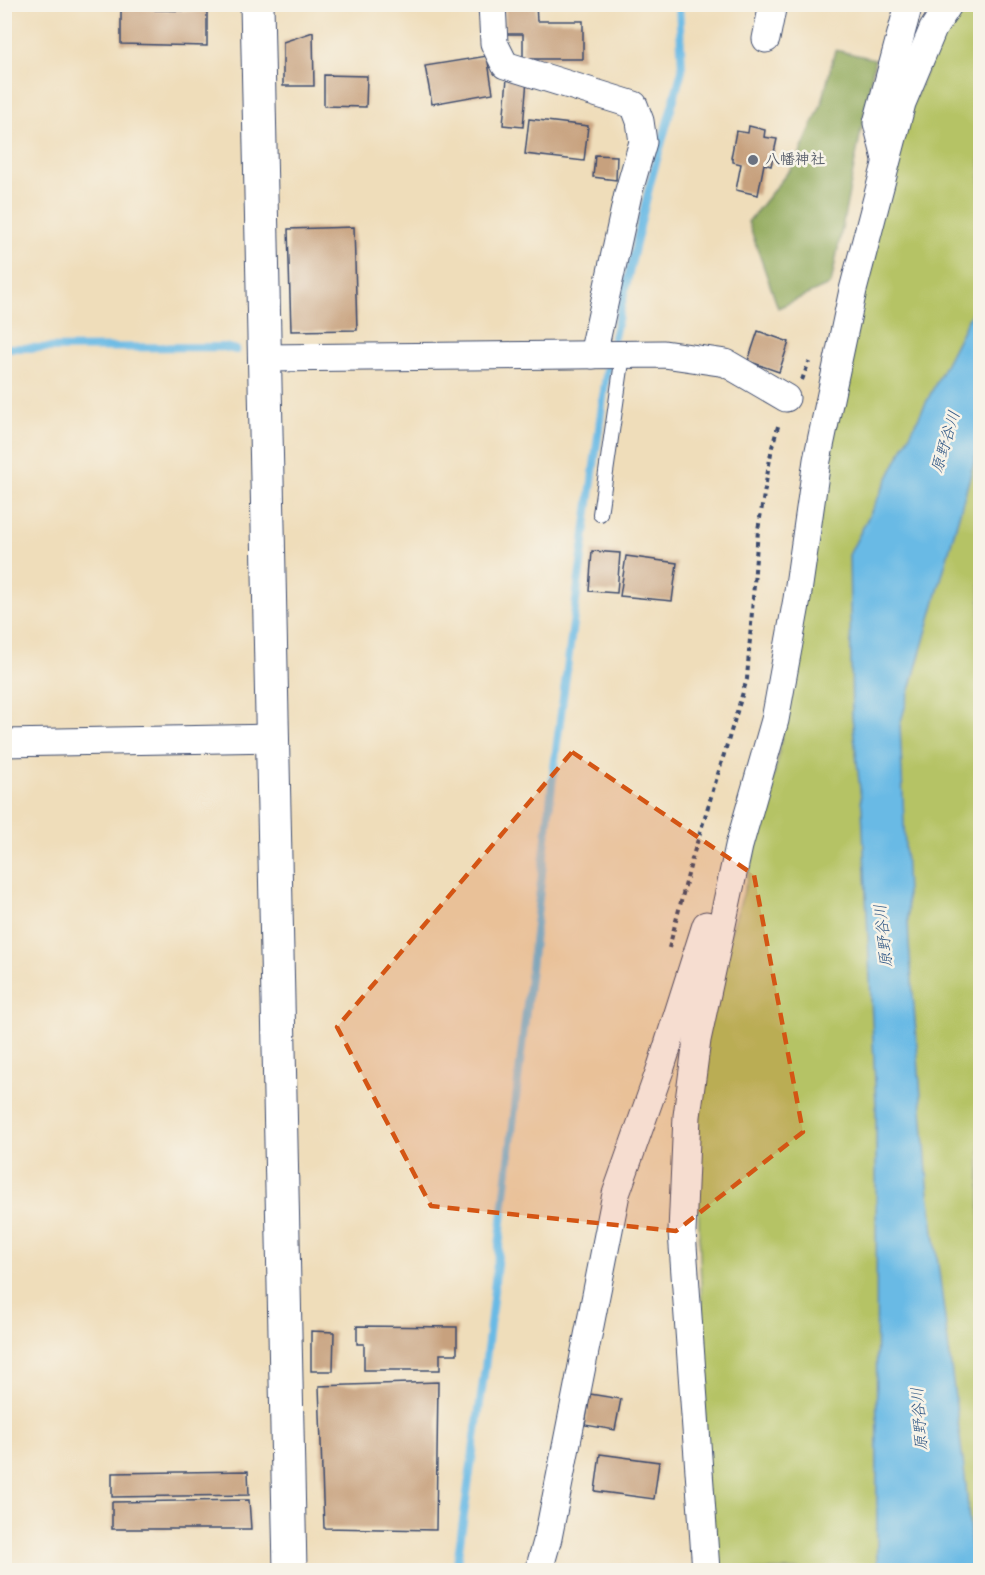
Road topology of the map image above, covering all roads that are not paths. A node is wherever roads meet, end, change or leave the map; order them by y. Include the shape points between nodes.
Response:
1 (257, 4) edge
2 (492, 4) edge
3 (773, 4) edge
4 (909, 4) edge
5 (949, 4) edge
6 (766, 39) dead end
7 (886, 164) junction
8 (594, 355) junction
9 (622, 355) junction
10 (264, 358) junction
11 (786, 399) road end
12 (600, 514) dead end
13 (272, 738) junction
14 (4, 743) edge
15 (749, 812) junction
16 (290, 1570) edge
17 (540, 1570) edge
18 (706, 1570) edge

1 - 10 street
2 - 8 street via 494,43 505,65 634,105 640,121 643,142
3 - 6 street
4 - 7 street via 877,123
5 - 7 street via 933,29 902,103
7 - 15 street via 817,460 775,720
8 - 9 street
8 - 10 street
9 - 11 street via 664,354 726,363
9 - 12 lane
10 - 13 street
13 - 14 street
13 - 16 street
15 - 17 street via 722,872 616,1194
15 - 18 street via 697,1040 687,1116 682,1232

